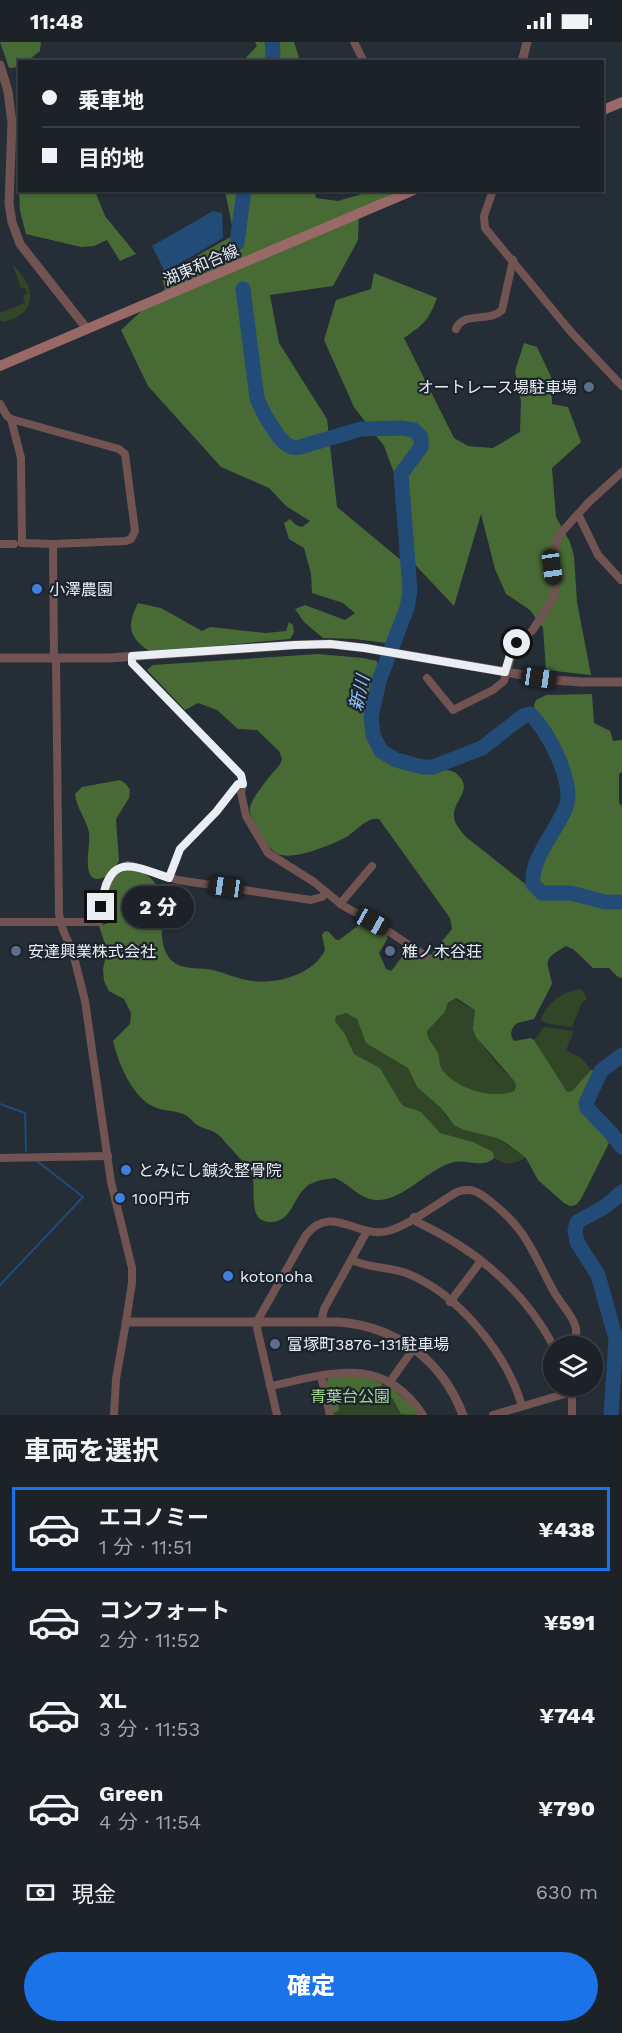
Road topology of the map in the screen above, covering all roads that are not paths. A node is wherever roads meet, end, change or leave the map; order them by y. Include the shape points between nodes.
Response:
1 (354, 42) edge
2 (527, 42) edge
3 (363, 60) edge
4 (522, 60) edge
5 (0, 65) edge
6 (622, 102) edge
7 (604, 110) edge
8 (409, 192) edge
9 (492, 192) edge
10 (513, 260) junction
11 (87, 329) junction
12 (456, 329) dead end
13 (0, 366) edge
14 (622, 386) edge
15 (0, 404) edge
16 (11, 419) junction
17 (622, 472) edge
18 (578, 514) junction
19 (0, 544) edge
20 (14, 544) dead end
21 (53, 544) junction
22 (621, 580) edge
23 (132, 656) junction
24 (0, 658) edge
25 (55, 659) junction
26 (505, 672) junction
27 (622, 682) edge
28 (428, 684) dead end
29 (242, 785) junction
30 (372, 866) dead end
31 (169, 878) junction
32 (326, 892) junction
33 (340, 904) junction
34 (0, 922) edge
35 (61, 922) junction
36 (426, 956) dead end
37 (108, 1156) junction
38 (0, 1158) edge
39 (414, 1217) junction
40 (367, 1231) junction
41 (352, 1260) junction
42 (481, 1261) junction
43 (450, 1302) junction
44 (126, 1322) junction
45 (258, 1322) junction
46 (321, 1322) junction
47 (547, 1336) edge
48 (576, 1336) edge
49 (414, 1348) junction
50 (321, 1376) junction
51 (389, 1383) junction
52 (270, 1386) junction
53 (550, 1396) edge
54 (571, 1396) edge
55 (522, 1406) junction
56 (497, 1414) edge
57 (114, 1415) edge
58 (277, 1415) edge
59 (330, 1415) edge
60 (423, 1415) edge
61 (463, 1415) edge
62 (572, 1415) edge

1 - 3 street
2 - 4 street
5 - 11 street via 12,123 12,222 20,244
6 - 7 main road
8 - 11 main road, 湖東和合線
9 - 10 street via 483,224
10 - 12 street via 502,310 496,316 460,322
10 - 14 street via 571,332
11 - 13 main road, 湖東和合線
15 - 16 street
16 - 21 street via 21,458 22,543
16 - 21 street via 119,449 125,454 134,536 126,541
17 - 18 street
18 - 22 street via 598,555
18 - 26 street via 563,529 554,548 554,597 532,631 517,643
19 - 20 street
21 - 25 street
23 - 25 street
23 - 26 street via 342,645
23 - 29 street via 132,663 241,775
24 - 25 street
25 - 35 street
26 - 27 street via 568,681
26 - 28 street via 504,681 496,688 453,710
29 - 31 street via 238,784 180,849
29 - 32 street via 246,816 268,853
30 - 33 street
31 - 32 street via 311,900
31 - 35 street via 134,866 122,867 106,883 99,922
32 - 33 street
33 - 36 street
34 - 35 street
35 - 37 street via 85,1001
37 - 38 street
37 - 44 street via 112,1190 132,1268
39 - 40 street via 390,1230
39 - 42 street
39 - 48 street via 463,1190 476,1191 504,1212 530,1242 554,1293 573,1320
40 - 41 street
40 - 45 street via 332,1221 311,1229
41 - 43 street via 414,1277
41 - 46 street via 324,1309
42 - 43 street
42 - 47 street via 525,1302
43 - 55 street via 492,1345
44 - 45 street
44 - 57 street
45 - 46 street
45 - 52 street
46 - 49 street via 373,1328
49 - 51 street
49 - 61 street via 442,1377
50 - 51 street via 359,1372
50 - 52 street
50 - 59 street
51 - 60 street via 403,1392
52 - 58 street
53 - 55 street
54 - 62 street
55 - 56 street

